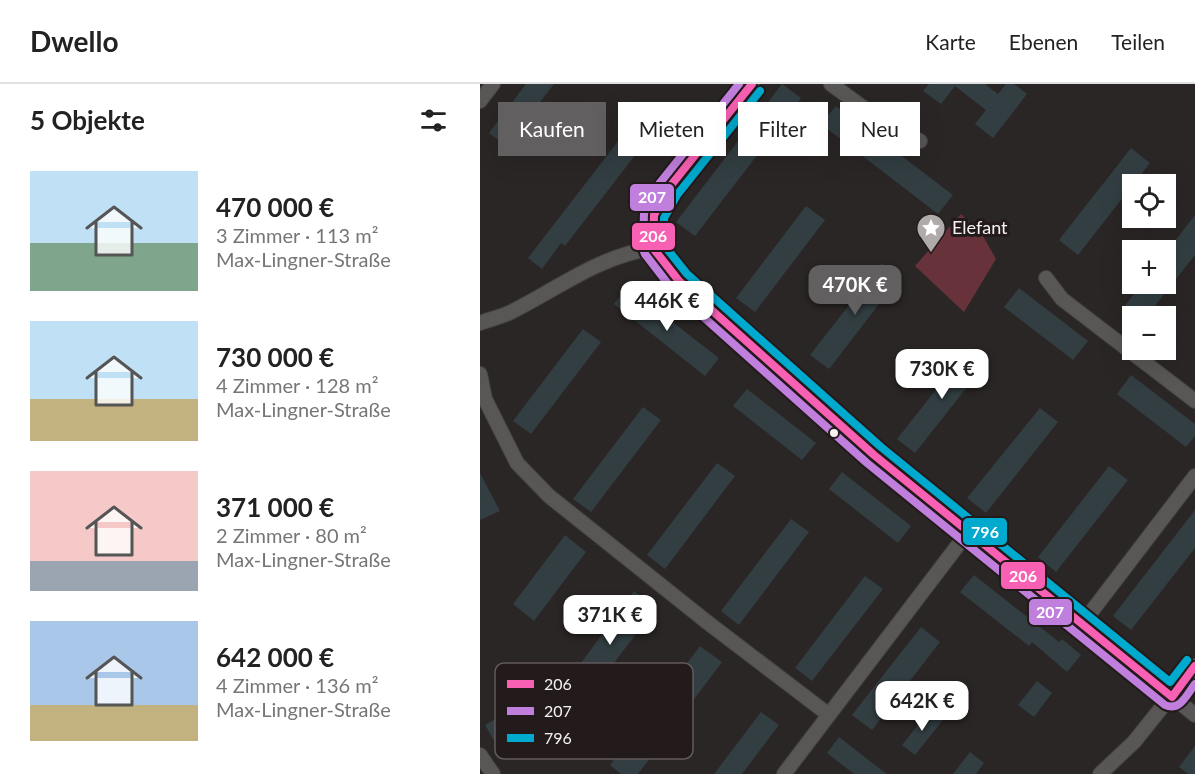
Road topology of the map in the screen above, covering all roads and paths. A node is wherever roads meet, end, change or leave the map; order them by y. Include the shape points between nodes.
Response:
1 (493, 84) edge
2 (752, 84) edge
3 (831, 84) edge
4 (480, 101) edge
5 (856, 102) edge
6 (653, 248) junction
7 (1046, 278) dead end
8 (480, 323) edge
9 (480, 374) edge
10 (1195, 401) edge
11 (1195, 476) edge
12 (968, 532) junction
13 (1082, 624) junction
14 (1195, 666) edge
15 (1172, 697) junction
16 (829, 715) junction
17 (1195, 715) edge
18 (480, 755) edge
19 (493, 774) edge
20 (784, 774) edge
21 (1100, 774) edge

1 - 4 street
2 - 6 street via 668,189 654,215
3 - 5 street
6 - 8 street via 629,252 587,269 509,313
6 - 12 street via 679,281 874,456
7 - 10 street via 1062,299
9 - 16 street via 485,399 517,463 549,496
11 - 13 street
12 - 13 street
12 - 16 street
13 - 15 street
14 - 15 street
15 - 17 street
15 - 21 street
16 - 20 street
18 - 19 street

